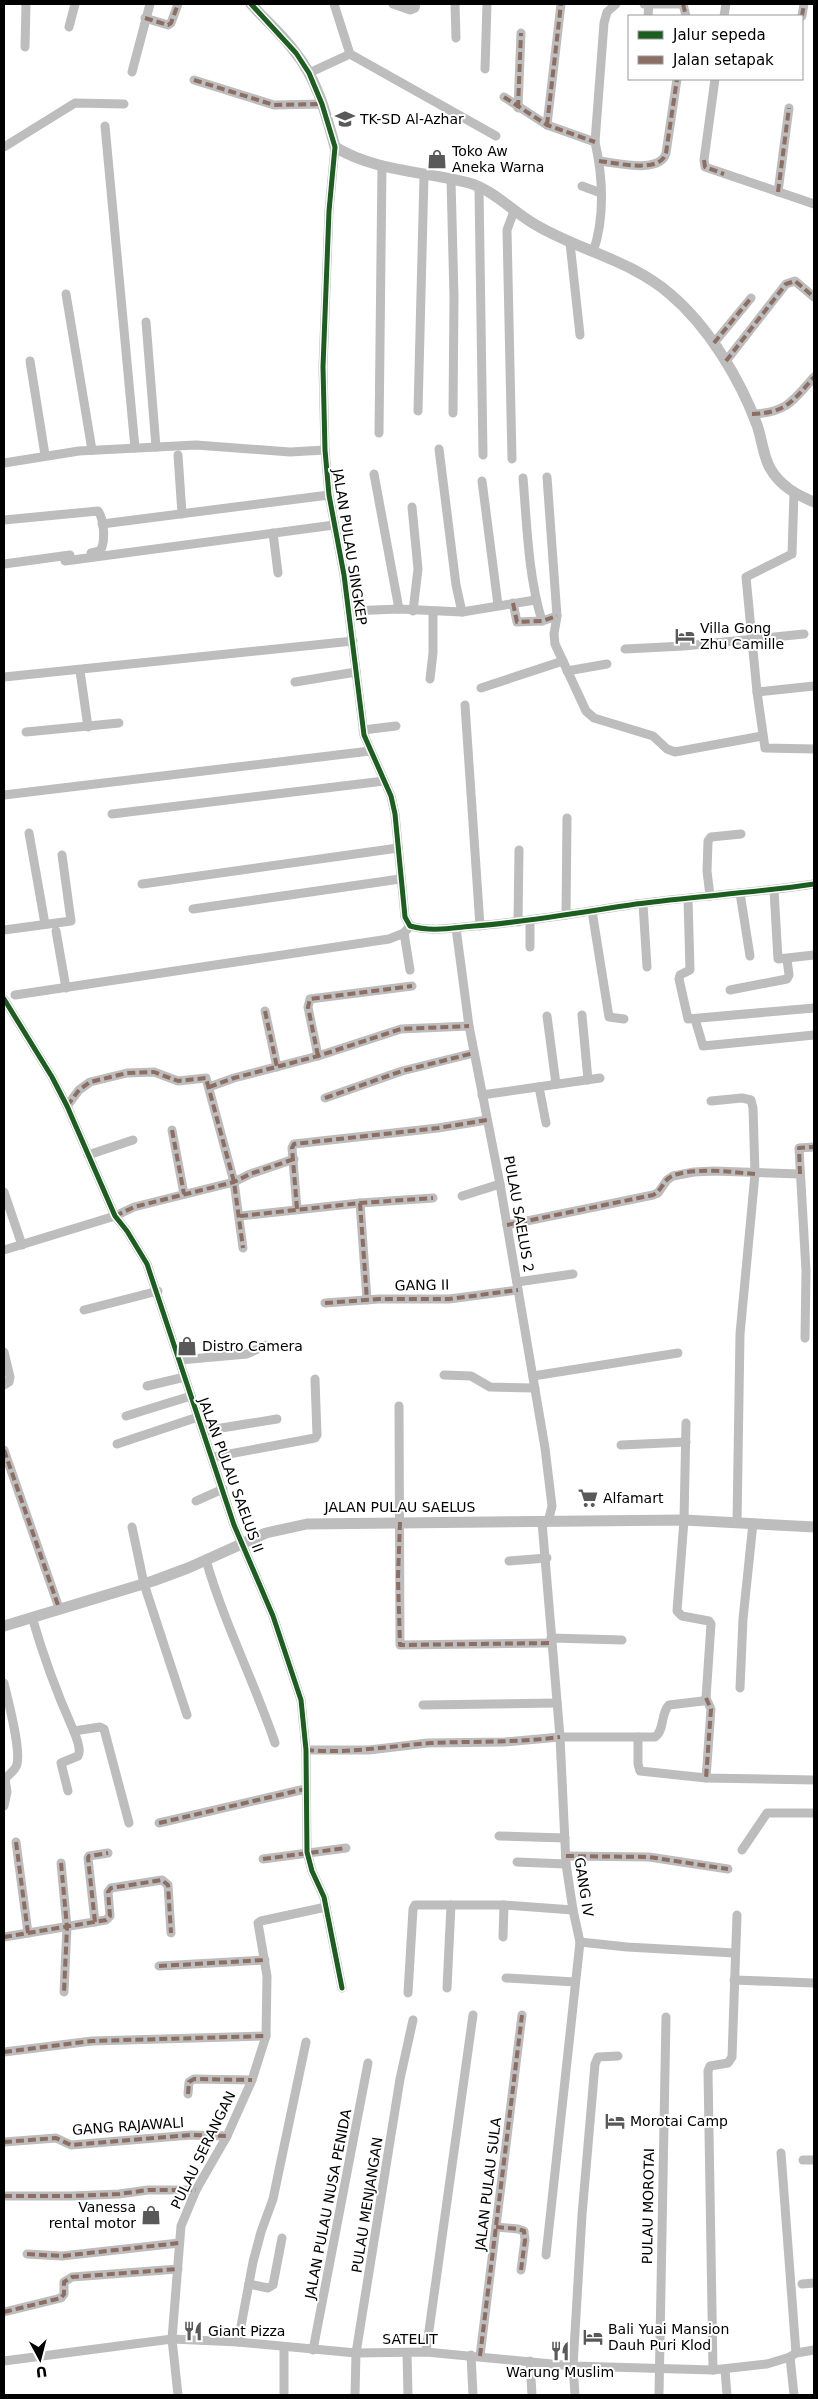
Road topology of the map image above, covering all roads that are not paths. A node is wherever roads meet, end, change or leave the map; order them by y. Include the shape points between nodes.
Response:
1 (26, 4) edge
2 (75, 4) edge
3 (150, 4) edge
4 (178, 4) edge
5 (251, 4) edge
6 (334, 4) edge
7 (393, 4) edge
8 (416, 4) edge
9 (455, 4) edge
10 (487, 4) edge
11 (561, 4) edge
12 (616, 4) edge
13 (644, 4) edge
14 (649, 4) edge
15 (683, 4) edge
16 (144, 18) junction
17 (69, 28) dead end
18 (521, 33) dead end
19 (456, 38) dead end
20 (25, 47) dead end
21 (347, 56) junction
22 (485, 70) dead end
23 (132, 72) dead end
24 (309, 73) junction
25 (194, 80) dead end
26 (676, 80) edge
27 (715, 80) edge
28 (504, 97) dead end
29 (124, 104) dead end
30 (322, 104) junction
31 (518, 108) junction
32 (789, 108) dead end
33 (547, 124) junction
34 (105, 126) dead end
35 (496, 136) dead end
36 (595, 142) junction
37 (4, 147) edge
38 (335, 147) junction
39 (599, 161) junction
40 (382, 165) junction
41 (424, 176) junction
42 (451, 180) junction
43 (582, 186) dead end
44 (479, 188) junction
45 (778, 192) junction
46 (601, 193) junction
47 (814, 204) edge
48 (514, 210) junction
49 (570, 243) junction
50 (594, 248) junction
51 (66, 294) dead end
52 (814, 296) edge
53 (751, 298) dead end
54 (146, 322) dead end
55 (580, 335) dead end
56 (714, 343) junction
57 (30, 361) dead end
58 (726, 362) junction
59 (814, 377) edge
60 (418, 411) dead end
61 (453, 413) dead end
62 (752, 414) junction
63 (379, 432) dead end
64 (156, 447) junction
65 (135, 448) junction
66 (439, 449) dead end
67 (92, 450) junction
68 (325, 450) junction
69 (45, 455) junction
70 (178, 455) dead end
71 (483, 455) dead end
72 (512, 459) dead end
73 (4, 463) edge
74 (374, 474) dead end
75 (547, 477) dead end
76 (522, 478) dead end
77 (482, 481) dead end
78 (794, 493) junction
79 (329, 496) junction
80 (814, 502) edge
81 (412, 507) dead end
82 (182, 514) junction
83 (4, 520) edge
84 (102, 524) junction
85 (334, 524) junction
86 (273, 534) junction
87 (65, 561) dead end
88 (4, 564) edge
89 (278, 573) dead end
90 (535, 600) junction
91 (513, 603) junction
92 (498, 605) junction
93 (399, 609) junction
94 (349, 611) junction
95 (413, 611) junction
96 (433, 612) junction
97 (462, 612) junction
98 (558, 616) junction
99 (542, 621) junction
100 (804, 634) dead end
101 (752, 640) junction
102 (353, 641) junction
103 (625, 649) dead end
104 (563, 661) junction
105 (607, 664) dead end
106 (80, 671) junction
107 (567, 671) junction
108 (356, 672) junction
109 (4, 678) edge
110 (430, 679) dead end
111 (295, 682) dead end
112 (814, 686) edge
113 (481, 688) dead end
114 (756, 692) junction
115 (465, 705) dead end
116 (119, 723) dead end
117 (396, 726) dead end
118 (88, 727) junction
119 (363, 730) junction
120 (26, 732) dead end
121 (762, 736) junction
122 (814, 749) edge
123 (370, 751) junction
124 (384, 781) junction
125 (4, 795) edge
126 (112, 814) dead end
127 (567, 818) dead end
128 (29, 833) dead end
129 (741, 834) dead end
130 (398, 848) junction
131 (519, 850) dead end
132 (62, 855) dead end
133 (400, 879) junction
134 (142, 884) dead end
135 (814, 884) edge
136 (774, 890) junction
137 (740, 893) junction
138 (710, 896) junction
139 (688, 899) junction
140 (643, 904) junction
141 (193, 909) dead end
142 (592, 911) junction
143 (566, 915) junction
144 (530, 921) junction
145 (518, 922) junction
146 (45, 924) junction
147 (480, 926) junction
148 (456, 928) junction
149 (407, 929) junction
150 (4, 930) edge
151 (56, 931) dead end
152 (530, 947) dead end
153 (814, 955) edge
154 (750, 956) dead end
155 (787, 959) junction
156 (647, 967) dead end
157 (410, 970) dead end
158 (412, 986) dead end
159 (66, 988) junction
160 (730, 990) dead end
161 (15, 995) dead end
162 (4, 999) edge
163 (814, 1008) edge
164 (265, 1011) dead end
165 (582, 1015) dead end
166 (546, 1016) dead end
167 (624, 1019) dead end
168 (695, 1019) junction
169 (469, 1026) junction
170 (814, 1035) edge
171 (474, 1053) junction
172 (318, 1056) junction
173 (277, 1067) junction
174 (600, 1078) dead end
175 (588, 1080) junction
176 (556, 1084) junction
177 (210, 1087) junction
178 (539, 1087) junction
179 (482, 1095) junction
180 (325, 1098) dead end
181 (711, 1102) dead end
182 (66, 1106) junction
183 (487, 1120) junction
184 (546, 1123) dead end
185 (172, 1130) dead end
186 (133, 1140) dead end
187 (814, 1147) edge
188 (88, 1155) junction
189 (294, 1159) junction
190 (755, 1174) junction
191 (800, 1174) junction
192 (234, 1182) junction
193 (500, 1184) junction
194 (4, 1192) edge
195 (184, 1194) junction
196 (462, 1196) dead end
197 (433, 1198) dead end
198 (360, 1203) junction
199 (297, 1209) junction
200 (115, 1216) junction
201 (240, 1216) junction
202 (507, 1225) junction
203 (22, 1245) junction
204 (243, 1248) dead end
205 (4, 1250) edge
206 (810, 1271) edge
207 (573, 1274) dead end
208 (518, 1286) junction
209 (158, 1291) junction
210 (367, 1300) junction
211 (326, 1303) dead end
212 (84, 1310) dead end
213 (805, 1338) dead end
214 (266, 1345) dead end
215 (4, 1352) edge
216 (678, 1353) dead end
217 (180, 1360) junction
218 (444, 1375) dead end
219 (533, 1376) junction
220 (185, 1377) junction
221 (315, 1379) dead end
222 (4, 1385) edge
223 (147, 1386) dead end
224 (535, 1388) junction
225 (191, 1396) junction
226 (399, 1406) dead end
227 (126, 1416) dead end
228 (198, 1418) junction
229 (278, 1419) dead end
230 (686, 1423) dead end
231 (203, 1431) junction
232 (686, 1442) junction
233 (117, 1444) dead end
234 (621, 1445) dead end
235 (4, 1450) edge
236 (213, 1457) junction
237 (223, 1489) junction
238 (196, 1500) dead end
239 (552, 1506) junction
240 (684, 1520) junction
241 (400, 1522) junction
242 (545, 1522) junction
243 (564, 1522) junction
244 (737, 1522) junction
245 (753, 1523) junction
246 (132, 1527) dead end
247 (814, 1527) edge
248 (243, 1543) junction
249 (547, 1558) junction
250 (206, 1560) junction
251 (509, 1561) dead end
252 (144, 1584) junction
253 (59, 1608) junction
254 (32, 1617) junction
255 (4, 1626) edge
256 (551, 1640) junction
257 (622, 1640) dead end
258 (4, 1683) edge
259 (740, 1688) dead end
260 (706, 1698) junction
261 (557, 1703) junction
262 (423, 1705) dead end
263 (188, 1715) dead end
264 (74, 1731) junction
265 (560, 1737) junction
266 (638, 1737) junction
267 (275, 1743) dead end
268 (306, 1750) junction
269 (706, 1778) junction
270 (814, 1780) edge
271 (305, 1789) junction
272 (68, 1791) dead end
273 (4, 1806) edge
274 (814, 1813) edge
275 (129, 1823) dead end
276 (159, 1823) dead end
277 (499, 1836) dead end
278 (565, 1838) junction
279 (16, 1842) dead end
280 (346, 1848) dead end
281 (742, 1850) dead end
282 (306, 1852) junction
283 (108, 1853) dead end
284 (263, 1859) dead end
285 (566, 1860) junction
286 (517, 1862) dead end
287 (61, 1863) dead end
288 (728, 1869) dead end
289 (451, 1905) junction
290 (504, 1905) junction
291 (326, 1906) junction
292 (573, 1910) junction
293 (737, 1915) dead end
294 (95, 1922) junction
295 (67, 1927) junction
296 (28, 1933) junction
297 (171, 1933) dead end
298 (4, 1937) edge
299 (503, 1937) dead end
300 (580, 1942) junction
301 (736, 1953) junction
302 (266, 1960) junction
303 (160, 1966) dead end
304 (506, 1978) dead end
305 (734, 1980) junction
306 (576, 1982) junction
307 (814, 1983) edge
308 (342, 1988) dead end
309 (447, 1988) dead end
310 (64, 1992) dead end
311 (408, 1993) dead end
312 (473, 2015) dead end
313 (522, 2016) dead end
314 (666, 2017) dead end
315 (413, 2020) dead end
316 (266, 2036) junction
317 (306, 2042) dead end
318 (4, 2052) edge
319 (618, 2056) dead end
320 (368, 2063) dead end
321 (252, 2080) junction
322 (188, 2094) dead end
323 (227, 2136) junction
324 (4, 2142) edge
325 (781, 2153) dead end
326 (803, 2160) dead end
327 (814, 2160) edge
328 (196, 2190) junction
329 (4, 2196) edge
330 (496, 2227) junction
331 (282, 2238) dead end
332 (179, 2243) junction
333 (27, 2254) dead end
334 (546, 2255) dead end
335 (178, 2269) junction
336 (520, 2270) dead end
337 (814, 2283) edge
338 (249, 2284) junction
339 (802, 2284) dead end
340 (4, 2312) edge
341 (172, 2339) junction
342 (238, 2342) junction
343 (284, 2348) junction
344 (313, 2350) junction
345 (814, 2350) edge
346 (426, 2352) junction
347 (356, 2353) junction
348 (407, 2353) junction
349 (476, 2355) junction
350 (793, 2355) junction
351 (4, 2361) edge
352 (530, 2361) junction
353 (573, 2366) junction
354 (658, 2369) junction
355 (713, 2370) junction
356 (725, 2370) junction
357 (178, 2395) edge
358 (284, 2395) edge
359 (355, 2395) edge
360 (408, 2395) edge
361 (473, 2395) edge
362 (532, 2395) edge
363 (575, 2395) edge
364 (659, 2395) edge
365 (727, 2395) edge
366 (794, 2395) edge

1 - 20 street
2 - 17 street
3 - 16 street
4 - 16 street via 171,23
5 - 24 street via 296,53
6 - 21 street
7 - 8 street via 410,10
9 - 19 street
10 - 22 street
11 - 33 street
12 - 36 street via 607,12 604,24
13 - 14 street
14 - 15 street
16 - 23 street
18 - 31 street
21 - 24 street
21 - 35 street
24 - 30 street
25 - 30 street via 274,105
26 - 39 street via 666,153 662,161 653,166
27 - 45 street via 705,167
28 - 31 street
29 - 37 street via 75,103
30 - 38 street
31 - 33 street
32 - 45 street
33 - 36 street
34 - 65 street
36 - 39 street
38 - 40 street
38 - 68 street, JALAN PULAU SINGKEP via 329,211 323,367
39 - 46 street
40 - 41 street
40 - 63 street
41 - 42 street
41 - 60 street
42 - 44 street
42 - 61 street
43 - 46 street
44 - 48 street
44 - 71 street
45 - 47 street
46 - 50 street via 599,231
48 - 49 street
48 - 72 street via 507,230
49 - 50 street
49 - 55 street
50 - 56 street via 631,267 670,294
51 - 67 street
52 - 58 street via 794,281 786,284
53 - 56 street
54 - 64 street
56 - 58 street
57 - 69 street
58 - 62 street
59 - 62 street via 782,409
62 - 78 street via 770,469
64 - 65 street
64 - 68 street via 218,445 290,452
65 - 67 street
66 - 97 street
67 - 69 street
68 - 79 street, JALAN PULAU SINGKEP
69 - 73 street
70 - 82 street
74 - 93 street
75 - 98 street
76 - 90 street
77 - 92 street
78 - 80 street
78 - 101 street via 792,554 746,577
79 - 82 street
79 - 85 street, JALAN PULAU SINGKEP
81 - 95 street via 418,569
82 - 84 street
83 - 84 street via 96,510
84 - 88 street via 103,546 100,551
85 - 86 street
85 - 94 street, JALAN PULAU SINGKEP
86 - 87 street
86 - 89 street
90 - 91 street
90 - 99 street
91 - 92 street
91 - 99 street via 517,622
92 - 97 street
93 - 94 street
93 - 95 street
94 - 102 street, JALAN PULAU SINGKEP
95 - 96 street
96 - 97 street
96 - 110 street
98 - 99 street
98 - 104 street via 554,638
100 - 101 street
101 - 103 street
101 - 114 street
102 - 106 street
102 - 108 street, JALAN PULAU SINGKEP
104 - 107 street
104 - 113 street
105 - 107 street
106 - 109 street
106 - 118 street
107 - 121 street via 590,715 654,736 675,752
108 - 111 street
108 - 119 street, JALAN PULAU SINGKEP
112 - 114 street
114 - 121 street
115 - 147 street
116 - 118 street
117 - 119 street
118 - 120 street
119 - 123 street, JALAN PULAU SINGKEP
121 - 122 street via 765,748
123 - 124 street, JALAN PULAU SINGKEP
123 - 125 street
124 - 126 street
124 - 130 street, JALAN PULAU SINGKEP via 395,814
127 - 143 street
128 - 146 street
129 - 138 street via 708,840
130 - 133 street, JALAN PULAU SINGKEP
130 - 134 street
131 - 145 street
132 - 146 street via 72,920
133 - 141 street
133 - 149 street, JALAN PULAU SINGKEP
135 - 136 street
136 - 137 street
136 - 155 street via 778,958
137 - 138 street
137 - 154 street
138 - 139 street
139 - 140 street
139 - 168 street via 690,970 679,978 687,1017
140 - 142 street
140 - 156 street
142 - 143 street
142 - 167 street via 609,1017
143 - 144 street
144 - 145 street
144 - 152 street
145 - 147 street
146 - 150 street
147 - 148 street
148 - 149 street
148 - 169 street, PULAU SAELUS 2
149 - 157 street, JALAN PULAU SINGKEP
149 - 159 street via 389,939
151 - 159 street
153 - 155 street
155 - 160 street via 789,976 783,982
158 - 172 street via 310,999 308,1007
159 - 161 street
162 - 182 street, JALAN PULAU SAELUS II
163 - 168 street
164 - 173 street
165 - 175 street
166 - 176 street
168 - 170 street via 703,1046
169 - 171 street, PULAU SAELUS 2
169 - 172 street via 401,1029
171 - 179 street, PULAU SAELUS 2
171 - 180 street via 402,1071
172 - 173 street
173 - 177 street
174 - 175 street
175 - 176 street
176 - 178 street
177 - 182 street via 205,1078 178,1081 154,1072 126,1073 90,1082
177 - 192 street
178 - 179 street
178 - 184 street
179 - 183 street, PULAU SAELUS 2
181 - 190 street via 751,1100
182 - 188 street, JALAN PULAU SAELUS II
183 - 189 street via 294,1144
183 - 193 street, PULAU SAELUS 2
185 - 195 street
186 - 188 street
187 - 191 street via 799,1148
188 - 200 street, JALAN PULAU SAELUS II
189 - 192 street
189 - 199 street
190 - 191 street
190 - 202 street via 714,1171 673,1176 653,1195
190 - 244 street via 740,1334
191 - 206 street
192 - 195 street
192 - 201 street
193 - 196 street
193 - 202 street, PULAU SAELUS 2
194 - 203 street
195 - 200 street via 134,1206
197 - 198 street
198 - 199 street
198 - 210 street
199 - 201 street
200 - 203 street
200 - 209 street, JALAN PULAU SAELUS II via 140,1250
201 - 204 street
202 - 208 street, PULAU SAELUS 2
203 - 205 street
206 - 213 street
207 - 208 street, GANG II
208 - 210 street, GANG II via 448,1299
208 - 219 street, PULAU SAELUS 2
209 - 212 street
209 - 217 street, JALAN PULAU SAELUS II
210 - 211 street, GANG II
214 - 217 street via 247,1354
215 - 222 street via 10,1378
216 - 219 street
217 - 220 street, JALAN PULAU SAELUS II
218 - 224 street via 471,1376 490,1387
219 - 224 street, PULAU SAELUS 2
220 - 223 street
220 - 225 street, JALAN PULAU SAELUS II
221 - 236 street via 315,1438
224 - 239 street, PULAU SAELUS 2
225 - 227 street
225 - 228 street, JALAN PULAU SAELUS II
226 - 241 street
228 - 231 street, JALAN PULAU SAELUS II
228 - 233 street
229 - 231 street
230 - 232 street
231 - 236 street, JALAN PULAU SAELUS II
232 - 234 street
232 - 240 street
235 - 253 street
236 - 237 street, JALAN PULAU SAELUS II
237 - 238 street
237 - 248 street, JALAN PULAU SAELUS II
239 - 242 street, PULAU SAELUS 2
239 - 243 street, PULAU SAELUS 2
240 - 243 street, JALAN PULAU SAELUS
240 - 244 street, JALAN PULAU SAELUS
240 - 260 street via 677,1611 682,1616 710,1622
241 - 242 street, JALAN PULAU SAELUS
241 - 248 street, JALAN PULAU SAELUS via 307,1524 286,1527
241 - 256 street via 401,1646
242 - 243 street, JALAN PULAU SAELUS
242 - 249 street, GANG IV
244 - 245 street, JALAN PULAU SAELUS
245 - 247 street, JALAN PULAU SAELUS
245 - 259 street
246 - 252 street
248 - 250 street, JALAN PULAU SAELUS
248 - 268 street, JALAN PULAU SAELUS II via 274,1616 296,1683
249 - 251 street
249 - 256 street, GANG IV
250 - 252 street, JALAN PULAU SAELUS
250 - 267 street via 218,1599 260,1698
252 - 253 street, JALAN PULAU SAELUS
252 - 263 street
253 - 254 street, JALAN PULAU SAELUS
254 - 255 street, JALAN PULAU SAELUS
254 - 264 street via 48,1670
256 - 257 street
256 - 261 street, GANG IV
258 - 273 street via 18,1762 5,1778
260 - 266 street via 669,1705 664,1710 658,1735
260 - 269 street via 711,1709
261 - 262 street
261 - 265 street, GANG IV
264 - 272 street via 80,1755 63,1761 61,1766
264 - 275 street via 104,1729
265 - 266 street
265 - 268 street via 369,1750
265 - 278 street, GANG IV
266 - 269 street via 640,1771
268 - 271 street, JALAN PULAU SAELUS II
269 - 270 street
271 - 276 street
271 - 282 street, JALAN PULAU SAELUS II
274 - 281 street via 767,1813
277 - 278 street
278 - 285 street, GANG IV
279 - 296 street
280 - 282 street
282 - 284 street
282 - 291 street, JALAN PULAU SAELUS II
283 - 294 street via 88,1858
285 - 286 street
285 - 288 street via 649,1857
285 - 292 street, GANG IV
287 - 295 street
289 - 290 street
289 - 309 street
289 - 311 street via 419,1904 413,1909
290 - 292 street
290 - 299 street
291 - 302 street, PULAU SERANGAN via 261,1920 258,1923
291 - 308 street, JALAN PULAU SAELUS II
292 - 300 street, GANG IV
293 - 301 street
294 - 295 street
294 - 297 street via 110,1916 108,1892 111,1888 162,1880 168,1885
295 - 296 street
295 - 310 street
296 - 298 street
300 - 301 street
300 - 306 street, GANG IV
301 - 305 street
302 - 303 street
302 - 316 street, PULAU SERANGAN
304 - 306 street
305 - 307 street
305 - 355 street via 732,2057 728,2063 710,2066 708,2070
306 - 334 street, GANG IV
312 - 346 street
313 - 330 street, JALAN PULAU SULA
314 - 354 street, PULAU MOROTAI
315 - 347 street, PULAU MENJANGAN via 400,2080
316 - 318 street via 92,2041
316 - 321 street, PULAU SERANGAN
317 - 338 street via 273,2199 261,2232
319 - 353 street via 598,2057 595,2064
320 - 344 street, JALAN PULAU NUSA PENIDA
321 - 322 street via 194,2079 189,2082
321 - 323 street, PULAU SERANGAN
323 - 324 street, GANG RAJAWALI via 192,2135 71,2145 56,2138
323 - 328 street, PULAU SERANGAN
325 - 350 street
326 - 327 street
328 - 329 street
328 - 332 street, PULAU SERANGAN via 185,2215
330 - 336 street via 524,2231
330 - 349 street, JALAN PULAU SULA
331 - 338 street via 273,2285 268,2288
332 - 333 street via 62,2256
332 - 335 street, PULAU SERANGAN
335 - 340 street via 72,2277 64,2282 61,2298
335 - 341 street, PULAU SERANGAN
337 - 339 street
338 - 342 street
341 - 342 street, SATELIT
341 - 351 street, SATELIT
341 - 357 street, PULAU SERANGAN
342 - 343 street, SATELIT
343 - 344 street, SATELIT
343 - 358 street
344 - 347 street, SATELIT
345 - 350 street, SATELIT
346 - 348 street, SATELIT
346 - 349 street, SATELIT
347 - 348 street, SATELIT
347 - 359 street, PULAU MENJANGAN
348 - 360 street
349 - 352 street, SATELIT
349 - 361 street, JALAN PULAU SULA
350 - 356 street, SATELIT via 767,2364
350 - 366 street
352 - 353 street, SATELIT
352 - 362 street
353 - 354 street, SATELIT
353 - 363 street
354 - 355 street, SATELIT
354 - 364 street, PULAU MOROTAI
355 - 356 street, SATELIT
356 - 365 street

